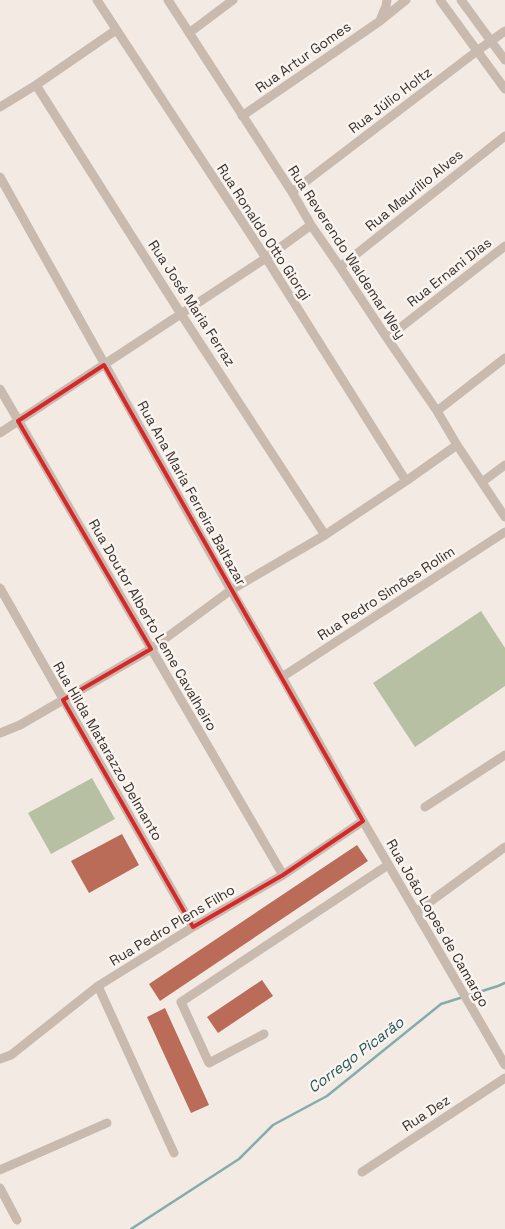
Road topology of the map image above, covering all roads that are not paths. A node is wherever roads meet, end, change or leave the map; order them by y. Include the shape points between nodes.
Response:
1 (97, 0) edge
2 (168, 0) edge
3 (233, 0) edge
4 (387, 0) edge
5 (406, 0) edge
6 (440, 0) edge
7 (461, 0) edge
8 (380, 21) junction
9 (116, 30) junction
10 (505, 31) edge
11 (188, 33) junction
12 (491, 42) junction
13 (477, 51) junction
14 (505, 60) edge
15 (36, 85) junction
16 (505, 89) edge
17 (0, 107) edge
18 (242, 116) junction
19 (505, 136) edge
20 (0, 177) edge
21 (292, 192) junction
22 (311, 224) junction
23 (505, 246) edge
24 (266, 258) junction
25 (340, 267) junction
26 (181, 314) junction
27 (387, 338) junction
28 (505, 358) edge
29 (104, 365) junction
30 (0, 389) edge
31 (438, 411) junction
32 (18, 421) junction
33 (0, 433) edge
34 (457, 445) junction
35 (505, 465) edge
36 (406, 481) junction
37 (482, 482) junction
38 (505, 517) edge
39 (505, 532) edge
40 (326, 535) junction
41 (0, 588) edge
42 (230, 590) junction
43 (151, 649) junction
44 (282, 677) junction
45 (63, 700) junction
46 (0, 733) edge
47 (505, 755) edge
48 (425, 807) dead end
49 (363, 821) junction
50 (505, 847) edge
51 (388, 865) junction
52 (283, 875) junction
53 (416, 912) junction
54 (194, 927) junction
55 (98, 986) junction
56 (264, 1034) dead end
57 (0, 1059) edge
58 (505, 1065) edge
59 (505, 1078) edge
60 (107, 1123) dead end
61 (174, 1153) dead end
62 (0, 1170) edge
63 (362, 1172) dead end
64 (0, 1188) edge
65 (16, 1220) dead end

1 - 9 street, Rua Ronaldo Otto Giorgi
2 - 11 street, Rua Reverendo Waldemar Wey
3 - 11 street
4 - 8 street
5 - 8 street, Rua Artur Gomes
6 - 13 street
7 - 12 street
8 - 18 street, Rua Artur Gomes
9 - 15 street
9 - 24 street, Rua Ronaldo Otto Giorgi
10 - 12 street, Rua Júlio Holtz
11 - 18 street, Rua Reverendo Waldemar Wey
12 - 13 street, Rua Júlio Holtz
12 - 14 street
13 - 16 street
13 - 21 street, Rua Júlio Holtz
15 - 17 street
15 - 26 street, Rua José Maria Ferraz
18 - 21 street, Rua Reverendo Waldemar Wey
19 - 25 street, Rua Maurílio Alves
20 - 29 street, Rua Ana Maria Ferreira Baltazar
21 - 22 street, Rua Reverendo Waldemar Wey
22 - 24 street
22 - 25 street, Rua Reverendo Waldemar Wey
23 - 27 street, Rua Ernani Dias
24 - 26 street
24 - 36 street, Rua Ronaldo Otto Giorgi
25 - 27 street, Rua Reverendo Waldemar Wey
26 - 29 street
26 - 40 street, Rua José Maria Ferraz
27 - 31 street, Rua Reverendo Waldemar Wey
28 - 31 street
29 - 32 street
29 - 42 street, Rua Ana Maria Ferreira Baltazar
30 - 32 street, Rua Doutor Alberto Leme Cavalheiro
31 - 34 street, Rua Reverendo Waldemar Wey
32 - 33 street
32 - 43 street, Rua Doutor Alberto Leme Cavalheiro
34 - 36 street
34 - 37 street, Rua Reverendo Waldemar Wey
35 - 37 street
36 - 40 street
37 - 38 street, Rua Reverendo Waldemar Wey
39 - 44 street, Rua Pedro Simões Rolim
40 - 42 street
41 - 45 street, Rua Hilda Matarazzo Delmanto
42 - 43 street
42 - 44 street, Rua Ana Maria Ferreira Baltazar
43 - 45 street
43 - 52 street, Rua Doutor Alberto Leme Cavalheiro
44 - 49 street, Rua Ana Maria Ferreira Baltazar
45 - 46 street
45 - 54 street, Rua Hilda Matarazzo Delmanto
47 - 48 street
49 - 51 street, Rua João Lopes de Camargo
49 - 52 street, Rua Pedro Plens Filho
50 - 53 street
51 - 53 street, Rua João Lopes de Camargo
51 - 56 street via 182,1002 209,1063
52 - 54 street, Rua Pedro Plens Filho
53 - 58 street, Rua João Lopes de Camargo
54 - 55 street, Rua Pedro Plens Filho
55 - 57 street, Rua Pedro Plens Filho via 11,1055
55 - 61 street
59 - 63 street, Rua Dez
60 - 62 street
64 - 65 street

